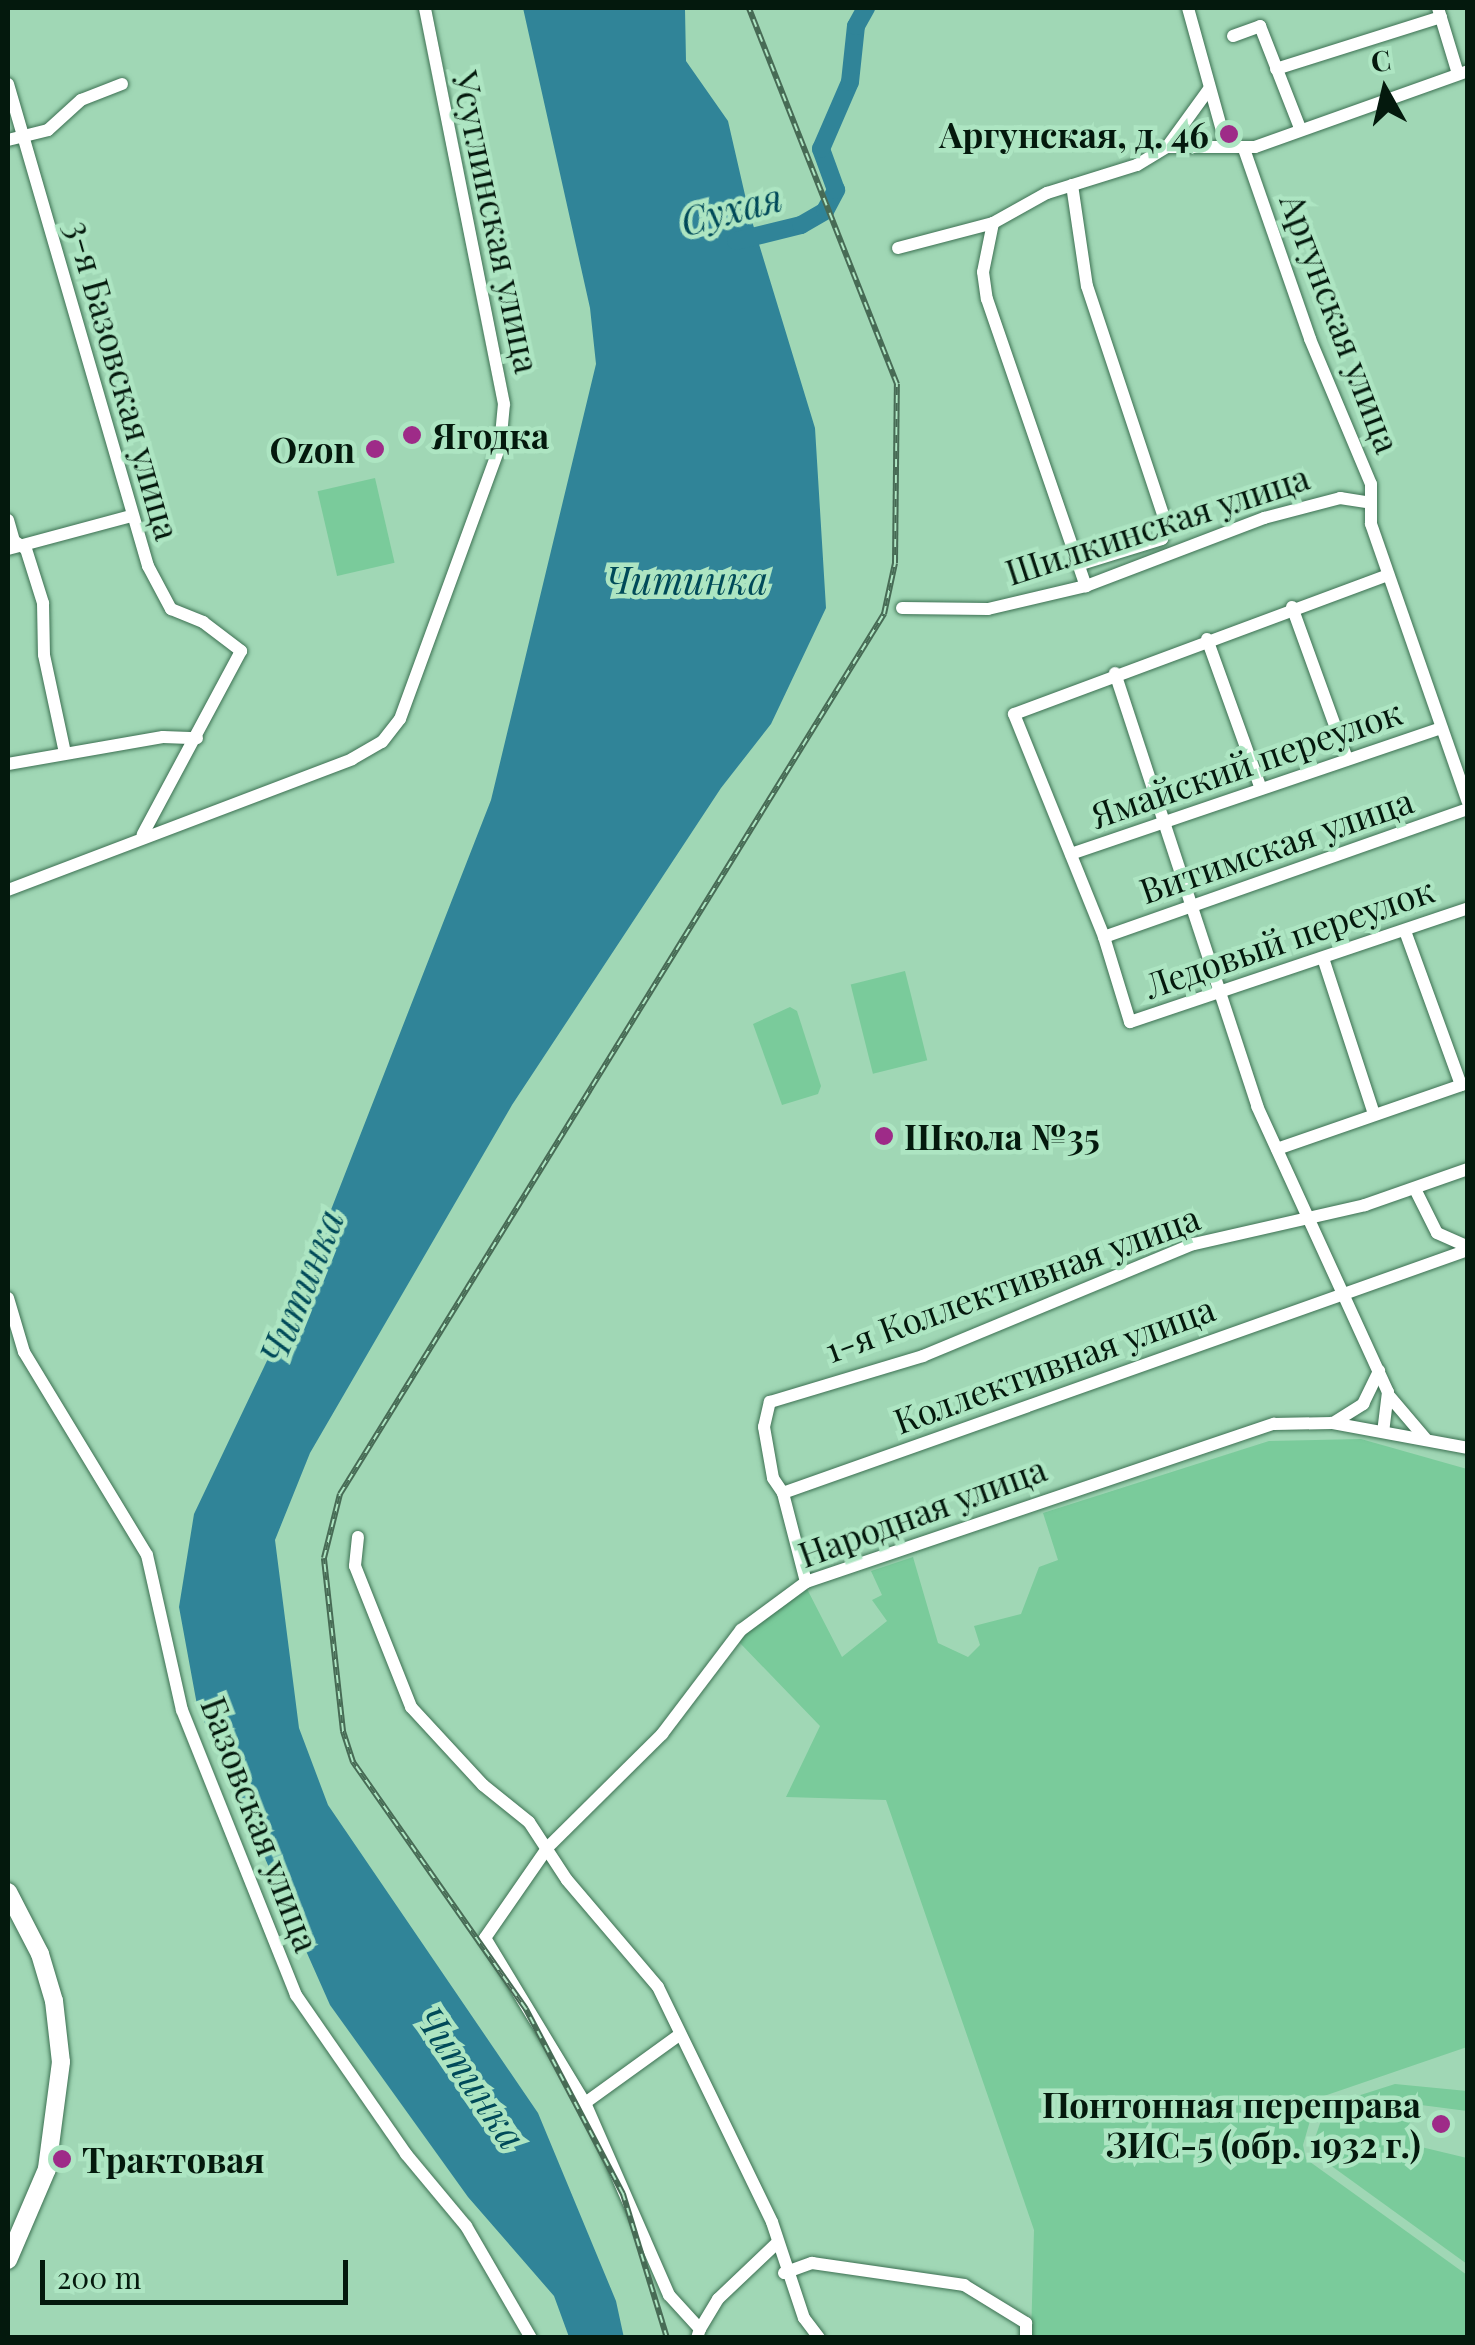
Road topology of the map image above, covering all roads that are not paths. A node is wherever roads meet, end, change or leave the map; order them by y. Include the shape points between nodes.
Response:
1 (425, 8) edge
2 (1188, 8) edge
3 (1440, 12) edge
4 (1233, 36) dead end
5 (1276, 69) junction
6 (1463, 72) edge
7 (8, 84) edge
8 (122, 84) dead end
9 (1209, 88) junction
10 (1300, 128) junction
11 (22, 134) junction
12 (8, 140) edge
13 (1226, 145) junction
14 (1167, 147) junction
15 (1244, 150) junction
16 (1072, 186) junction
17 (994, 223) junction
18 (898, 248) dead end
19 (1370, 503) junction
20 (131, 516) junction
21 (8, 520) edge
22 (14, 547) edge
23 (1078, 565) junction
24 (1388, 575) junction
25 (1086, 586) junction
26 (1292, 606) junction
27 (902, 608) dead end
28 (1208, 639) junction
29 (1115, 674) junction
30 (1440, 728) junction
31 (196, 738) junction
32 (65, 753) junction
33 (1347, 758) junction
34 (8, 764) edge
35 (1261, 790) junction
36 (1468, 805) edge
37 (1165, 826) junction
38 (142, 834) junction
39 (1071, 854) junction
40 (8, 890) edge
41 (1193, 907) junction
42 (1468, 908) edge
43 (1406, 930) junction
44 (1104, 937) junction
45 (1323, 958) junction
46 (1224, 991) junction
47 (1464, 1084) edge
48 (1374, 1114) junction
49 (1277, 1149) junction
50 (1468, 1169) edge
51 (1415, 1189) junction
52 (1310, 1216) junction
53 (1468, 1248) edge
54 (1346, 1292) junction
55 (8, 1298) edge
56 (1379, 1371) junction
57 (1388, 1392) junction
58 (1332, 1423) junction
59 (1383, 1431) junction
60 (1432, 1442) junction
61 (1468, 1448) edge
62 (783, 1493) junction
63 (358, 1537) dead end
64 (806, 1582) junction
65 (548, 1847) junction
66 (8, 1892) edge
67 (678, 2036) junction
68 (585, 2103) junction
69 (776, 2244) junction
70 (8, 2260) edge
71 (784, 2273) junction
72 (698, 2333) edge
73 (531, 2338) edge
74 (820, 2338) edge
75 (1026, 2338) edge

1 - 38 street, Усуглинская улица via 495,343 504,404 500,446 400,719 382,742
2 - 9 street
3 - 5 street
3 - 6 street
4 - 5 street via 1260,26
5 - 10 street
6 - 10 street
7 - 11 street, 3-я Базовская улица
8 - 11 street via 81,100 48,130
9 - 13 street
9 - 14 street
10 - 15 street
11 - 12 street
11 - 20 street, 3-я Базовская улица via 102,394
13 - 14 street
13 - 15 street
14 - 16 street
15 - 19 street, Аргунская улица via 1310,340 1371,484
16 - 17 street
16 - 23 street via 1087,286 1165,520 1162,538
17 - 18 street
17 - 23 street via 983,272 987,299
19 - 24 street, Аргунская улица
19 - 25 street, Шилкинская улица via 1340,498 1264,518
20 - 22 street
20 - 31 street, 3-я Базовская улица via 171,609 204,622 241,651
21 - 22 street
22 - 32 street via 43,603 44,654
23 - 25 street
24 - 26 street
24 - 30 street, Аргунская улица
25 - 27 street, Шилкинская улица via 988,609
26 - 28 street
26 - 33 street
28 - 29 street
28 - 35 street
29 - 37 street
29 - 39 street via 1014,714
30 - 33 street, Ямайский переулок
30 - 36 street, Аргунская улица
31 - 32 street
31 - 38 street
32 - 34 street
33 - 35 street, Ямайский переулок
35 - 37 street, Ямайский переулок
36 - 41 street, Витимская улица
37 - 39 street, Ямайский переулок
37 - 41 street
38 - 40 street, Усуглинская улица
39 - 44 street
41 - 44 street, Витимская улица
41 - 46 street
42 - 43 street, Ледовый переулок
43 - 45 street, Ледовый переулок
43 - 47 street
44 - 46 street, Ледовый переулок via 1130,1022
45 - 46 street, Ледовый переулок
45 - 48 street
46 - 49 street
47 - 48 street
48 - 49 street
49 - 52 street
50 - 51 street, 1-я Коллективная улица
51 - 52 street, 1-я Коллективная улица
51 - 53 street via 1437,1234
52 - 54 street
52 - 62 street, 1-я Коллективная улица via 1139,1262 923,1356 770,1402 764,1427 772,1478
53 - 54 street, Коллективная улица
54 - 56 street
54 - 62 street, Коллективная улица
55 - 73 street, Базовская улица via 24,1352 147,1555 182,1710 296,1994 406,2154 466,2226 516,2301
56 - 57 street
56 - 58 street via 1364,1404
57 - 59 street
57 - 60 street via 1405,1420
58 - 59 street, Народная улица
58 - 64 street, Народная улица via 1274,1424
59 - 60 street, Народная улица
60 - 61 street, Народная улица
62 - 64 street
63 - 65 street via 355,1566 410,1707
64 - 65 street, Народная улица via 742,1630 662,1734
65 - 67 street via 566,1880 658,1987
65 - 68 street, Народная улица via 485,1938
66 - 70 main road via 45,1969 61,2062 48,2169
67 - 68 street
67 - 69 street via 772,2222
68 - 72 street via 668,2295
69 - 71 street
69 - 72 street via 718,2299
71 - 74 street
71 - 75 street via 812,2262 964,2285 1026,2322

